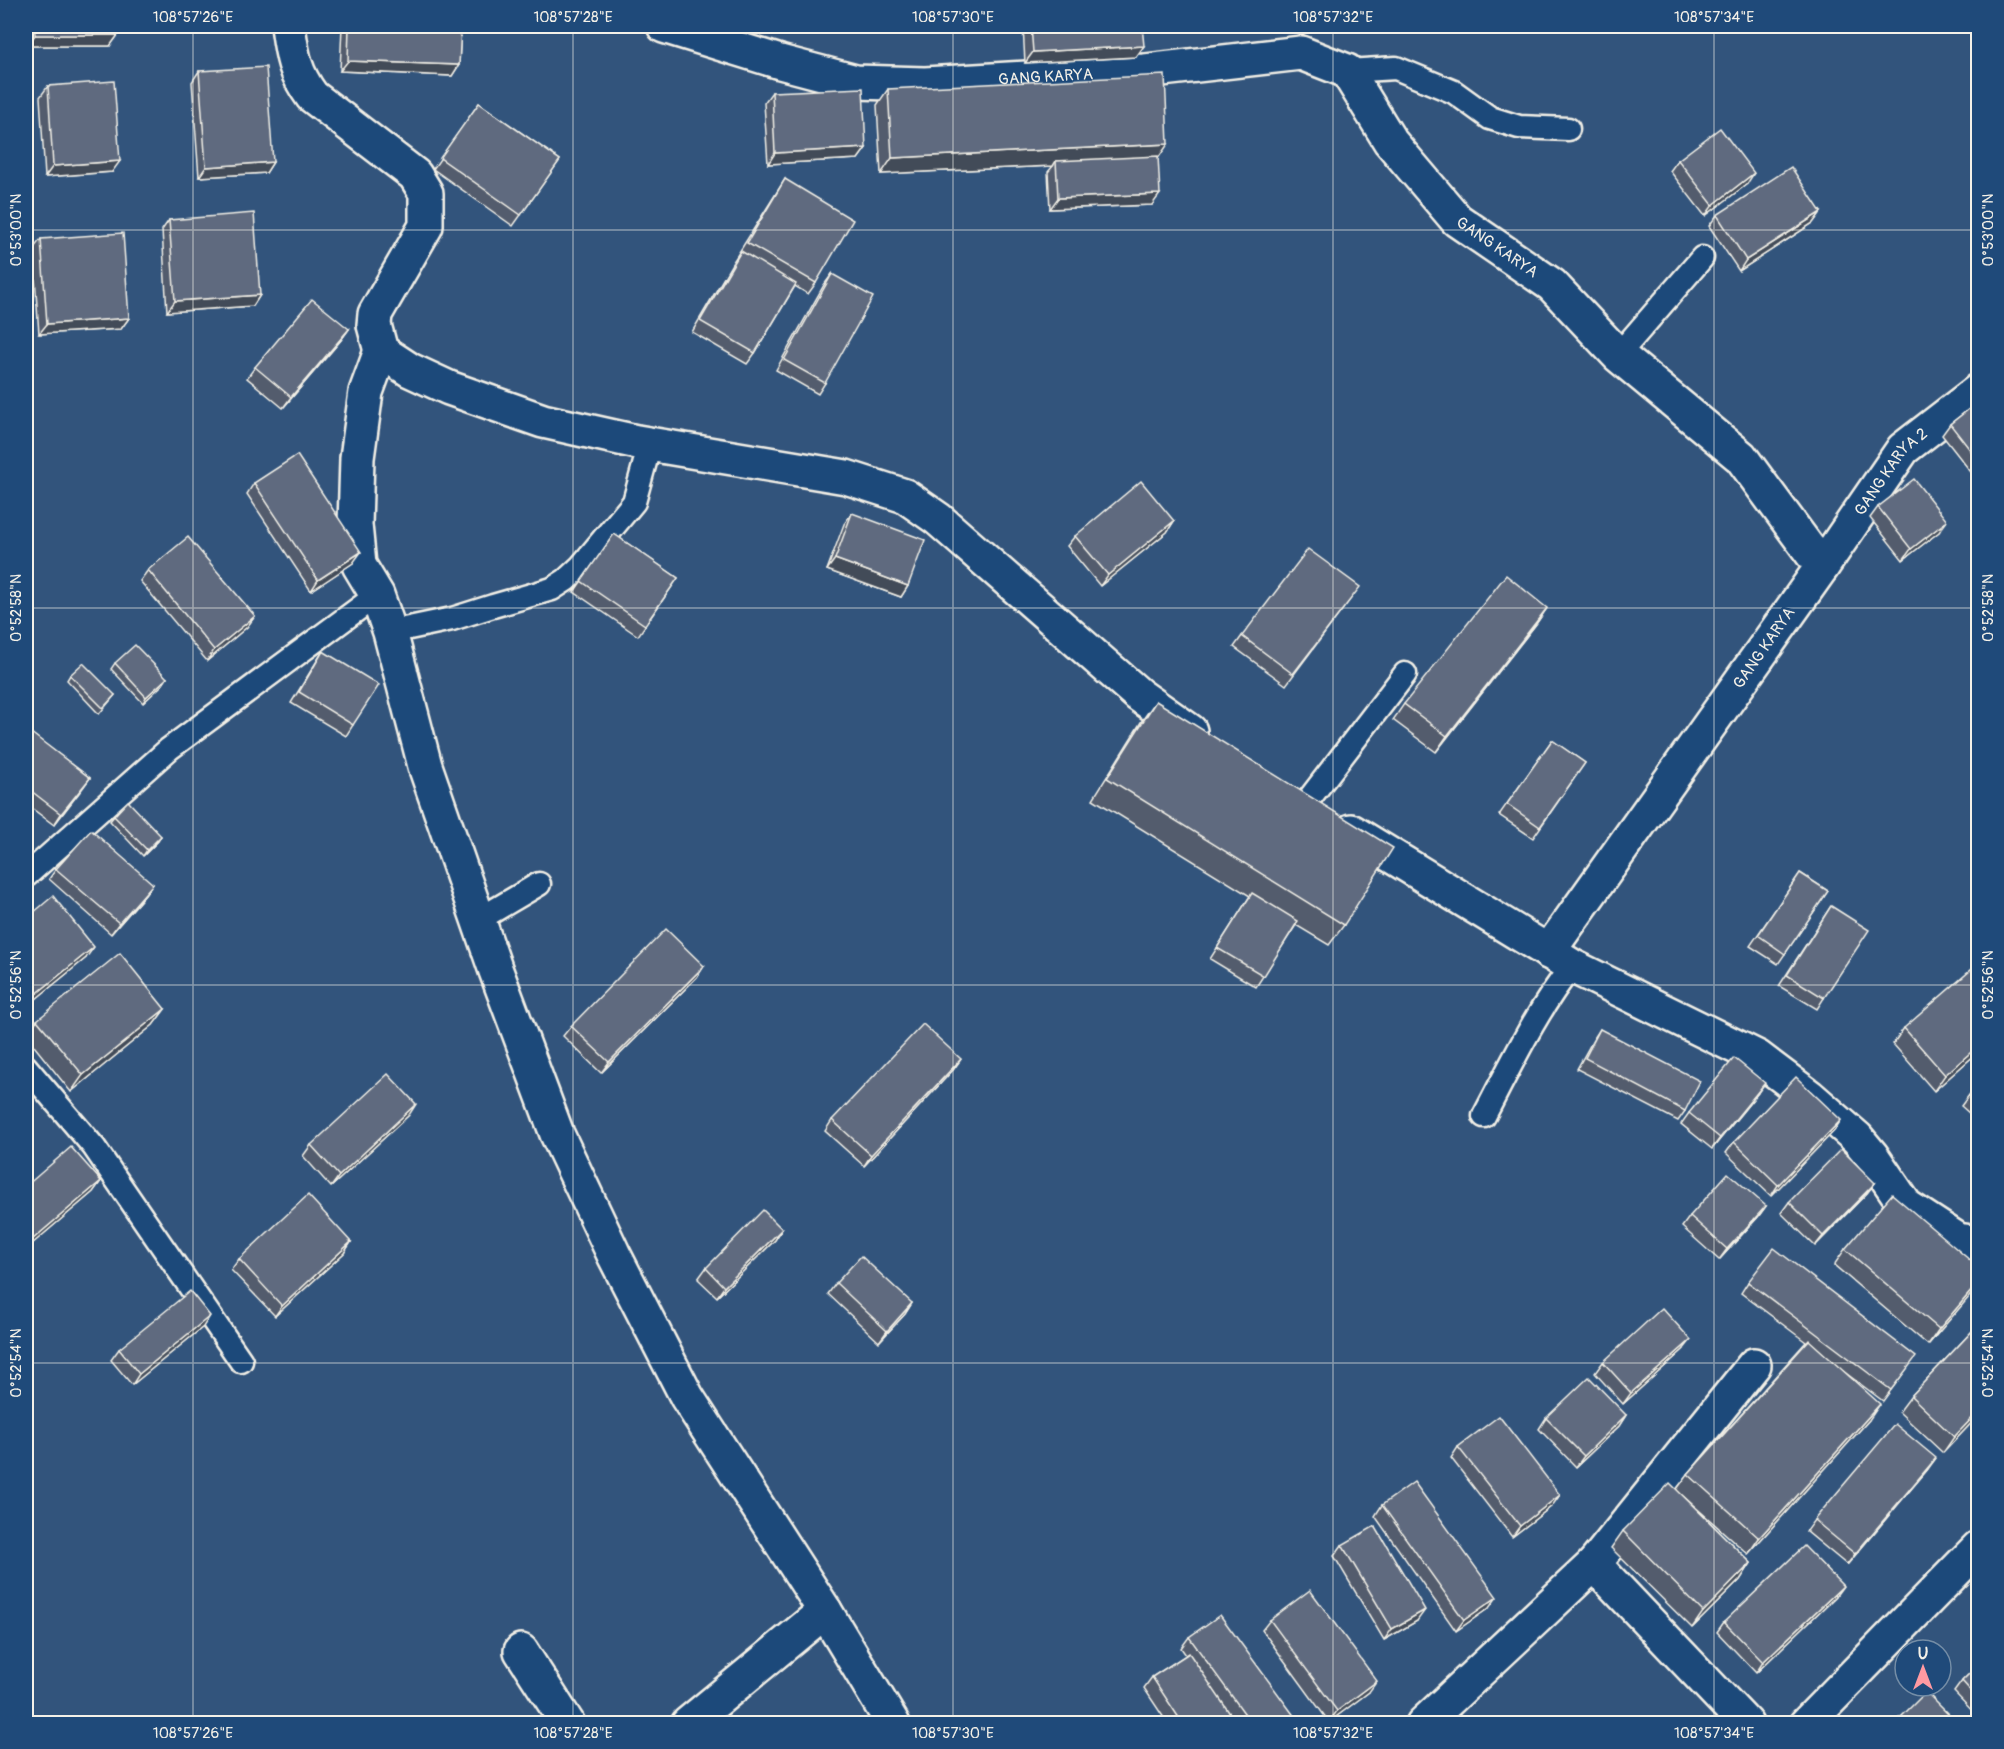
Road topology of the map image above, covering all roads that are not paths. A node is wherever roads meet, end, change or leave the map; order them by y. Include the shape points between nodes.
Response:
1 (288, 26) edge
2 (663, 26) edge
3 (1347, 71) junction
4 (1568, 129) dead end
5 (1702, 258) dead end
6 (381, 351) junction
7 (1618, 355) junction
8 (1978, 391) edge
9 (650, 444) junction
10 (1822, 567) junction
11 (377, 595) junction
12 (390, 632) junction
13 (1405, 674) dead end
14 (1219, 750) edge
15 (1277, 786) edge
16 (1305, 803) junction
17 (26, 876) edge
18 (539, 884) dead end
19 (478, 920) junction
20 (1560, 959) junction
21 (26, 1067) edge
22 (1484, 1116) dead end
23 (1978, 1243) edge
24 (241, 1361) dead end
25 (1754, 1365) dead end
26 (1978, 1548) edge
27 (1594, 1564) junction
28 (825, 1611) junction
29 (521, 1651) dead end
30 (568, 1724) edge
31 (688, 1724) edge
32 (893, 1724) edge
33 (1423, 1724) edge
34 (1746, 1724) edge
35 (1806, 1724) edge

1 - 6 street via 295,69 312,96 416,175 426,193 426,226 375,314
2 - 3 street, GANG KARYA via 856,82 925,84 1145,71 1301,53
3 - 4 lane via 1396,68 1454,92 1490,118 1519,127
3 - 7 street, GANG KARYA via 1390,141 1457,220 1552,285
5 - 7 lane
6 - 9 street via 449,388 543,421
6 - 11 street via 366,392 355,491 359,565
7 - 10 street, GANG KARYA via 1741,458
8 - 10 street, GANG KARYA 2 via 1903,449
9 - 12 lane via 634,502 566,580 552,589
9 - 14 street via 846,477 905,495 938,519 1139,695
10 - 20 street, GANG KARYA
11 - 12 street
11 - 17 lane via 169,749
12 - 19 street via 425,766
13 - 16 lane
15 - 16 street
16 - 20 street
18 - 19 lane
19 - 28 street via 557,1134 619,1264 687,1397
20 - 22 lane via 1557,984
20 - 23 street via 1757,1057 1857,1138 1906,1206 1958,1240
21 - 24 lane via 94,1147
25 - 27 street
26 - 35 street
27 - 33 street
27 - 34 street
28 - 31 street
28 - 32 street
29 - 30 street

